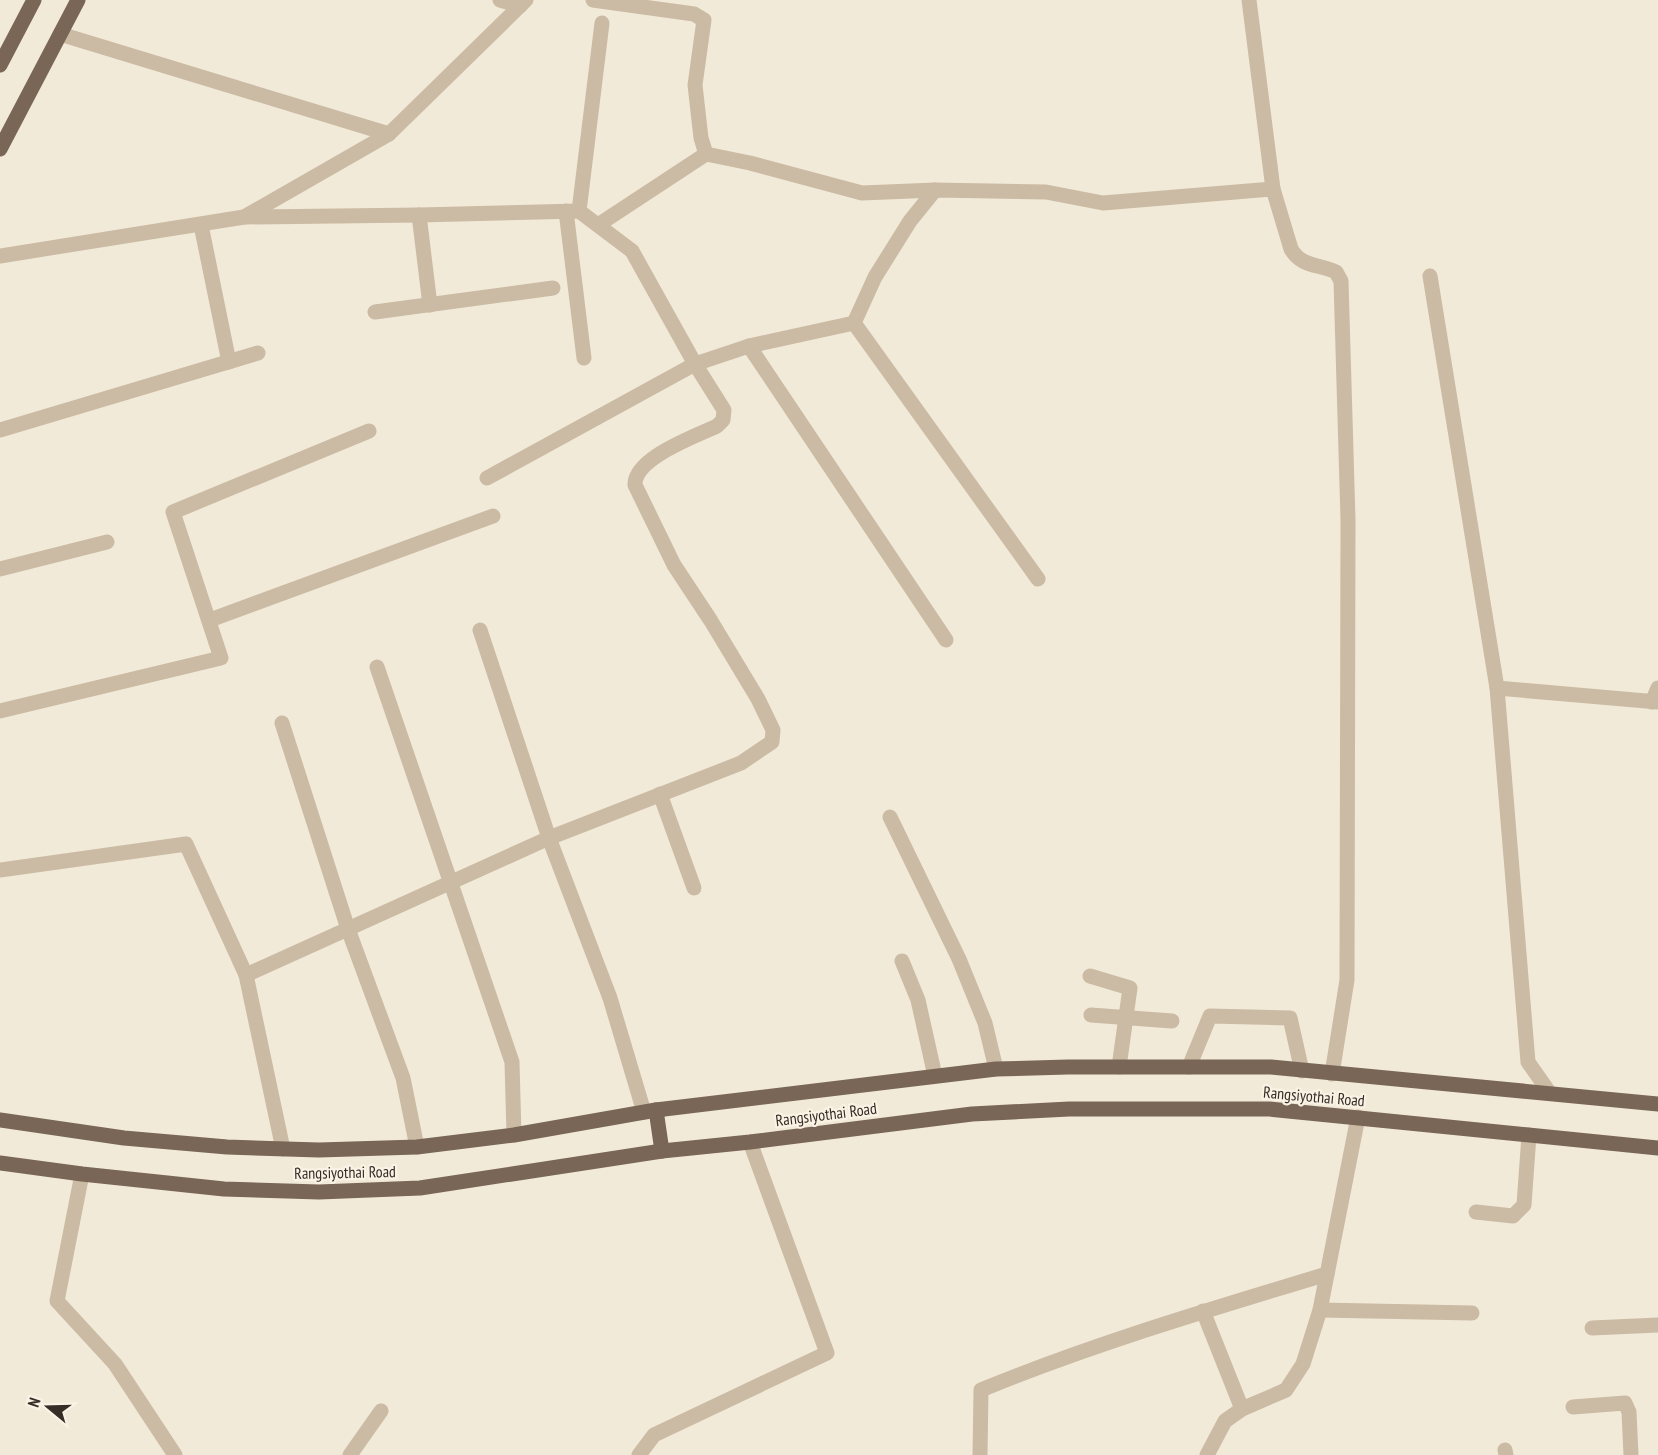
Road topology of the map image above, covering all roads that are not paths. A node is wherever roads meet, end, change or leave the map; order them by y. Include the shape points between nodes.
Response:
1 (34, 0) edge
2 (78, 0) edge
3 (500, 0) edge
4 (593, 0) edge
5 (1249, 0) edge
6 (523, 3) edge
7 (602, 23) dead end
8 (60, 34) junction
9 (0, 64) edge
10 (389, 134) junction
11 (0, 149) edge
12 (706, 154) junction
13 (1274, 189) junction
14 (935, 190) junction
15 (573, 211) junction
16 (419, 215) junction
17 (244, 217) junction
18 (201, 225) junction
19 (598, 225) junction
20 (0, 256) edge
21 (1430, 276) dead end
22 (553, 288) dead end
23 (430, 305) junction
24 (375, 312) dead end
25 (854, 323) junction
26 (749, 346) junction
27 (258, 353) dead end
28 (584, 358) dead end
29 (229, 362) junction
30 (694, 364) junction
31 (0, 430) edge
32 (369, 431) dead end
33 (487, 478) dead end
34 (493, 516) dead end
35 (107, 542) dead end
36 (0, 569) edge
37 (1038, 579) dead end
38 (210, 620) junction
39 (480, 630) dead end
40 (946, 640) dead end
41 (377, 667) dead end
42 (1497, 688) junction
43 (1656, 697) edge
44 (0, 711) edge
45 (282, 723) dead end
46 (660, 795) junction
47 (890, 817) dead end
48 (549, 838) junction
49 (0, 870) edge
50 (450, 883) junction
51 (694, 888) dead end
52 (348, 929) junction
53 (902, 961) dead end
54 (246, 975) junction
55 (1090, 976) dead end
56 (1091, 1015) dead end
57 (1126, 1018) junction
58 (1172, 1021) dead end
59 (1119, 1067) junction
60 (1189, 1067) junction
61 (996, 1070) junction
62 (1302, 1071) junction
63 (1332, 1074) junction
64 (935, 1077) junction
65 (1549, 1092) junction
66 (1658, 1104) edge
67 (650, 1111) junction
68 (1358, 1117) junction
69 (0, 1120) edge
70 (514, 1135) junction
71 (1529, 1135) junction
72 (750, 1142) junction
73 (417, 1147) junction
74 (1658, 1148) edge
75 (283, 1149) junction
76 (662, 1151) junction
77 (0, 1163) edge
78 (82, 1174) junction
79 (1476, 1212) dead end
80 (1327, 1274) junction
81 (1320, 1310) junction
82 (1203, 1311) junction
83 (1472, 1313) dead end
84 (1658, 1325) edge
85 (1592, 1328) dead end
86 (1573, 1407) dead end
87 (1242, 1409) junction
88 (381, 1411) dead end
89 (175, 1455) edge
90 (350, 1455) edge
91 (639, 1455) edge
92 (980, 1455) edge
93 (1207, 1455) edge
94 (1630, 1455) edge

1 - 9 main road
2 - 8 main road
3 - 6 street
4 - 12 street via 694,14 704,20 695,85
5 - 13 street
6 - 10 street
7 - 15 street
8 - 10 street
8 - 11 main road
10 - 17 street
12 - 14 street via 862,193
12 - 19 street
13 - 14 street via 1103,203 1046,192
13 - 63 street via 1293,254 1304,263 1334,270 1341,281 1348,520 1347,980
14 - 25 street via 874,277
15 - 16 street
15 - 19 street
15 - 28 street
16 - 17 street
16 - 23 street
17 - 18 street
18 - 20 street
18 - 29 street
19 - 30 street via 632,251
21 - 42 street
22 - 23 street
23 - 24 street
25 - 26 street
25 - 37 street
26 - 30 street
26 - 40 street
27 - 29 street
29 - 31 street
30 - 33 street
30 - 46 street via 724,410 723,420 641,468 635,485 675,565 758,699 774,736 772,742 741,763
32 - 38 street via 173,512
34 - 38 street
35 - 36 street
38 - 44 street via 221,658
39 - 48 street
41 - 50 street
42 - 43 street
42 - 65 street via 1528,1062
45 - 52 street
46 - 48 street
46 - 51 street
47 - 61 street via 959,959 985,1023
48 - 50 street
48 - 67 street
49 - 54 street via 186,844
50 - 52 street
50 - 70 street via 513,1062
52 - 54 street
52 - 73 street via 403,1078
53 - 64 street via 918,1000
54 - 75 street
55 - 57 street via 1130,988
56 - 57 street
57 - 58 street
57 - 59 street
59 - 60 main road, Rangsiyothai Road
59 - 61 main road, Rangsiyothai Road
60 - 62 main road, Rangsiyothai Road
60 - 62 street via 1210,1016 1290,1018
61 - 64 main road, Rangsiyothai Road
62 - 63 main road, Rangsiyothai Road
63 - 65 main road, Rangsiyothai Road
64 - 67 main road, Rangsiyothai Road
65 - 66 main road, Rangsiyothai Road
67 - 70 main road, Rangsiyothai Road
67 - 76 main road
68 - 71 main road, Rangsiyothai Road
68 - 72 main road, Rangsiyothai Road via 1269,1109 1069,1109 972,1114
68 - 80 street
69 - 75 main road, Rangsiyothai Road via 124,1138
70 - 73 main road, Rangsiyothai Road
71 - 74 main road, Rangsiyothai Road
71 - 79 street via 1524,1205 1513,1216
72 - 76 main road, Rangsiyothai Road
72 - 91 street via 827,1353 654,1435
73 - 75 main road, Rangsiyothai Road
76 - 78 main road, Rangsiyothai Road via 409,1189 224,1189
77 - 78 main road, Rangsiyothai Road
78 - 89 street via 57,1301 115,1364
80 - 81 street
80 - 82 street
81 - 83 street
81 - 87 street via 1303,1364 1286,1390
82 - 87 street
82 - 92 street via 981,1390
84 - 85 street
86 - 94 street via 1625,1403 1629,1412
87 - 93 street via 1225,1421
88 - 90 street

